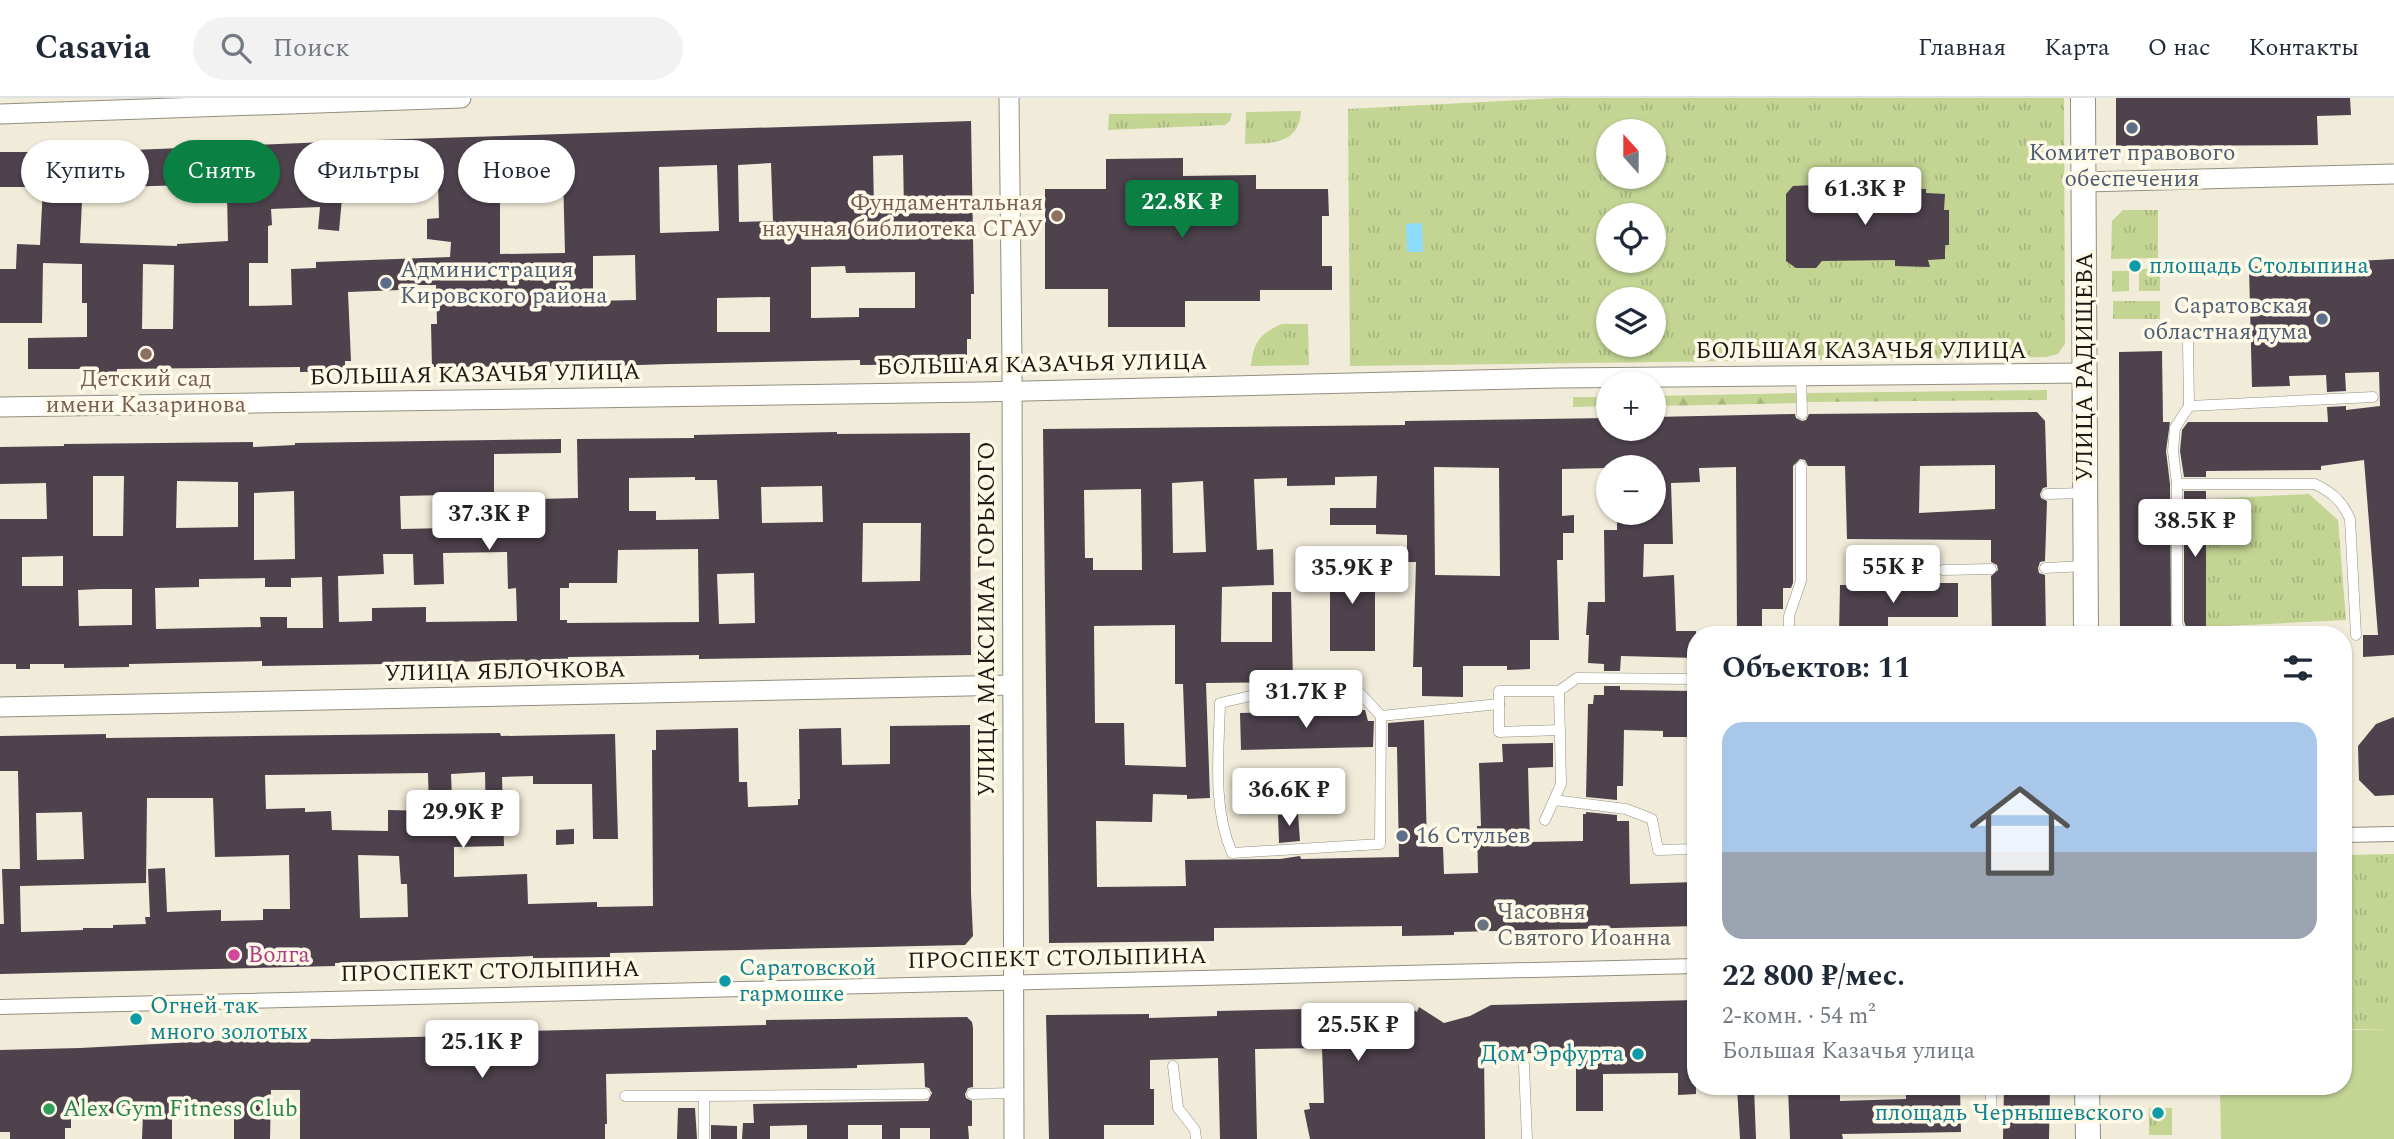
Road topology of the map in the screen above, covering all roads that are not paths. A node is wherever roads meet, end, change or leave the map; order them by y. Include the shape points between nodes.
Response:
1 (461, 98) edge
2 (1009, 98) edge
3 (2083, 98) edge
4 (0, 114) edge
5 (2394, 174) edge
6 (2084, 181) junction
7 (2188, 343) dead end
8 (2085, 373) junction
9 (1801, 375) junction
10 (1012, 391) junction
11 (2373, 397) dead end
12 (2189, 406) junction
13 (0, 407) edge
14 (1802, 414) dead end
15 (1801, 466) dead end
16 (2177, 484) junction
17 (2085, 493) junction
18 (2047, 494) dead end
19 (2085, 566) junction
20 (2045, 568) dead end
21 (1943, 569) dead end
22 (1991, 569) dead end
23 (1788, 626) edge
24 (2086, 626) edge
25 (2178, 626) edge
26 (2356, 635) dead end
27 (1687, 679) edge
28 (1012, 685) junction
29 (1559, 691) junction
30 (1499, 704) junction
31 (0, 707) edge
32 (1381, 716) junction
33 (1560, 730) dead end
34 (1554, 800) junction
35 (1545, 820) dead end
36 (2394, 834) edge
37 (2352, 835) edge
38 (1687, 849) edge
39 (1687, 966) edge
40 (1013, 982) junction
41 (0, 1007) edge
42 (1524, 1065) dead end
43 (1174, 1066) dead end
44 (1013, 1093) junction
45 (925, 1094) dead end
46 (972, 1094) dead end
47 (1991, 1095) edge
48 (2087, 1095) edge
49 (625, 1096) dead end
50 (704, 1096) junction
51 (1991, 1108) dead end
52 (704, 1139) edge
53 (1013, 1139) edge
54 (1196, 1139) edge
55 (1527, 1139) edge
56 (2088, 1139) edge

1 - 4 street
2 - 10 street, УЛИЦА МАКСИМА ГОРЬКОГО
3 - 6 street, УЛИЦА РАДИЩЕВА
5 - 6 street
6 - 8 street, УЛИЦА РАДИЩЕВА
7 - 12 lane
8 - 9 street, БОЛЬШАЯ КАЗАЧЬЯ УЛИЦА
8 - 17 street, УЛИЦА РАДИЩЕВА
9 - 10 street, БОЛЬШАЯ КАЗАЧЬЯ УЛИЦА
9 - 14 lane
10 - 13 street, БОЛЬШАЯ КАЗАЧЬЯ УЛИЦА
10 - 28 street, УЛИЦА МАКСИМА ГОРЬКОГО
11 - 12 lane
12 - 16 lane via 2175,428
15 - 23 lane via 1801,581
16 - 25 lane
16 - 26 lane via 2315,484 2332,492 2350,519
17 - 18 lane
17 - 19 street, УЛИЦА РАДИЩЕВА
19 - 20 lane
19 - 24 street, УЛИЦА РАДИЩЕВА
21 - 22 lane
27 - 29 lane via 1577,678
28 - 31 street, УЛИЦА ЯБЛОЧКОВА
28 - 40 street, УЛИЦА МАКСИМА ГОРЬКОГО
29 - 30 lane via 1499,691
29 - 34 lane via 1561,784
30 - 32 lane
30 - 33 lane via 1499,732
32 - 32 lane via 1380,844 1232,853 1219,803 1220,703 1255,695 1358,691
34 - 35 lane
34 - 38 lane via 1626,809 1652,819 1658,850
36 - 37 street
39 - 40 street, ПРОСПЕКТ СТОЛЫПИНА
40 - 41 street, ПРОСПЕКТ СТОЛЫПИНА
40 - 44 street, УЛИЦА МАКСИМА ГОРЬКОГО
42 - 55 lane
43 - 54 lane via 1178,1108 1195,1130
44 - 46 lane
44 - 53 street, УЛИЦА МАКСИМА ГОРЬКОГО
45 - 50 lane
47 - 51 lane
48 - 56 street
49 - 50 lane
50 - 52 lane

